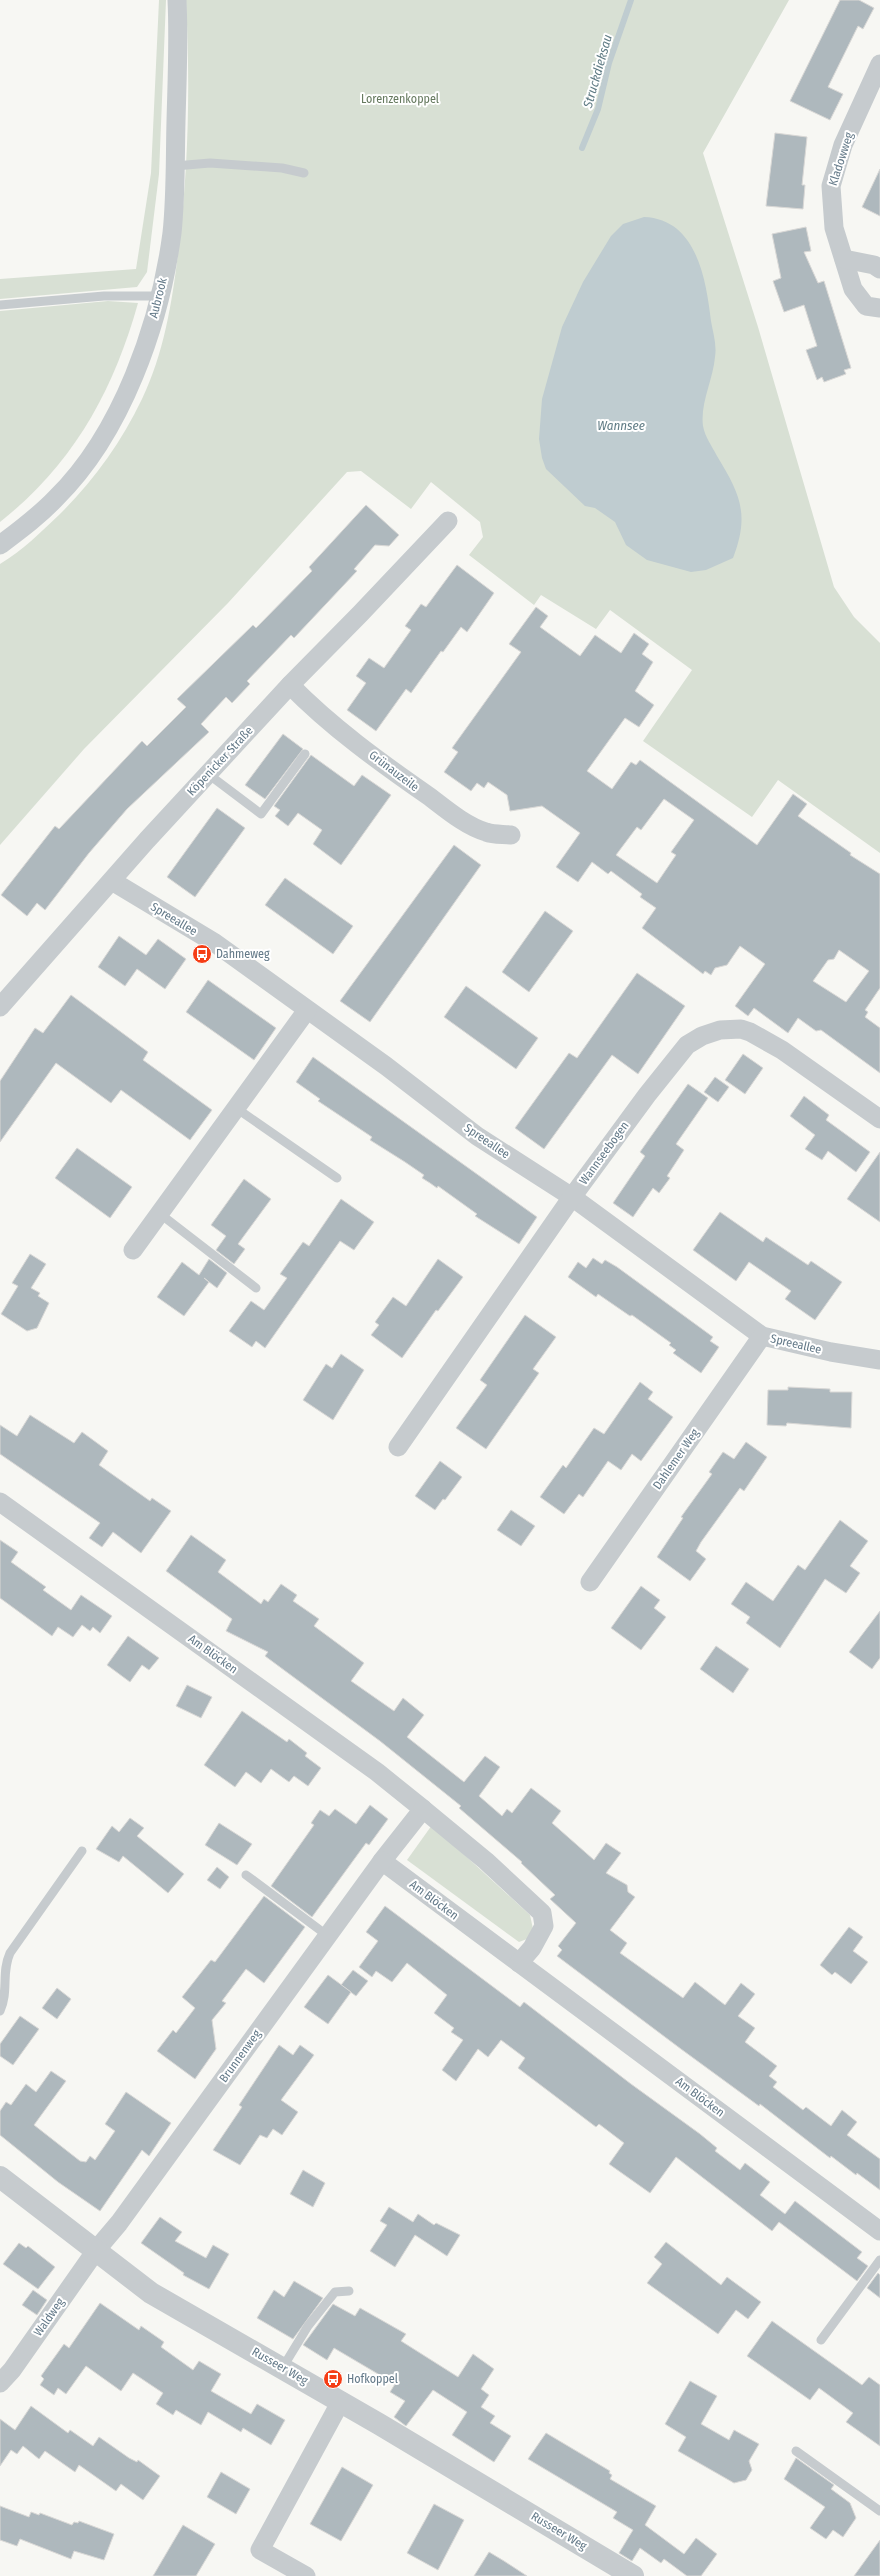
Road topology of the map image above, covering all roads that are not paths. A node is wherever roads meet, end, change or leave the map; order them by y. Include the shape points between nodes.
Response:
1 (177, 0) edge
2 (880, 64) edge
3 (175, 166) junction
4 (304, 173) dead end
5 (844, 259) junction
6 (880, 269) edge
7 (159, 296) junction
8 (0, 305) edge
9 (880, 308) edge
10 (448, 521) dead end
11 (0, 545) edge
12 (290, 685) junction
13 (305, 754) dead end
14 (208, 774) junction
15 (511, 835) dead end
16 (112, 881) junction
17 (0, 1008) edge
18 (307, 1010) junction
19 (236, 1108) junction
20 (880, 1119) edge
21 (337, 1178) dead end
22 (572, 1197) junction
23 (159, 1213) junction
24 (133, 1250) dead end
25 (256, 1288) dead end
26 (762, 1336) junction
27 (880, 1360) edge
28 (398, 1447) dead end
29 (0, 1502) edge
30 (590, 1582) dead end
31 (423, 1809) junction
32 (82, 1851) dead end
33 (382, 1862) junction
34 (246, 1875) dead end
35 (328, 1936) junction
36 (519, 1963) junction
37 (0, 2011) edge
38 (0, 2177) edge
39 (880, 2231) edge
40 (97, 2250) junction
41 (880, 2260) edge
42 (349, 2291) dead end
43 (821, 2340) dead end
44 (283, 2367) junction
45 (0, 2383) edge
46 (341, 2401) junction
47 (796, 2451) dead end
48 (880, 2511) edge
49 (306, 2576) edge
50 (633, 2576) edge

1 - 3 street, Aubrook
2 - 5 street, Kladowweg via 843,146 830,186 834,228
3 - 4 lane via 210,164 282,168
3 - 7 street, Aubrook via 172,232
5 - 6 street via 874,265
5 - 9 street, Kladowweg via 853,289 866,306
7 - 8 lane via 104,296
7 - 11 street, Aubrook via 144,349 108,429 84,465 57,498
10 - 12 street, Köpenicker Straße
12 - 14 street, Köpenicker Straße
12 - 15 street, Grünauzeile via 333,724 471,826 488,833
13 - 14 lane via 261,814
14 - 16 street, Köpenicker Straße
16 - 17 street, Köpenicker Straße via 51,947
16 - 18 street, Spreeallee via 214,943
18 - 19 street
18 - 22 street, Spreeallee via 386,1066 477,1136
19 - 21 lane
19 - 23 street
20 - 22 street, Wannseebogen via 760,1036 740,1029 720,1030 687,1045
22 - 26 street, Spreeallee
22 - 28 street, Wannseebogen
23 - 24 street
23 - 25 lane
26 - 27 street, Spreeallee
26 - 30 street, Dahlemer Weg
29 - 31 street, Am Blöcken via 370,1768
31 - 33 street
31 - 36 street, Am Blöcken via 486,1861 542,1913 544,1926 532,1948
32 - 37 lane via 10,1953 5,1965 6,1998
33 - 35 street, Brunnenweg
33 - 36 street, Am Blöcken
34 - 35 lane
35 - 40 street, Brunnenweg
36 - 39 street, Am Blöcken
38 - 40 street, Russeer Weg
40 - 44 street, Russeer Weg via 151,2293
40 - 45 street, Waldweg via 12,2370
41 - 43 lane
42 - 44 lane via 335,2292 308,2326
44 - 46 street, Russeer Weg
46 - 49 street via 260,2550
46 - 50 street, Russeer Weg
47 - 48 lane

